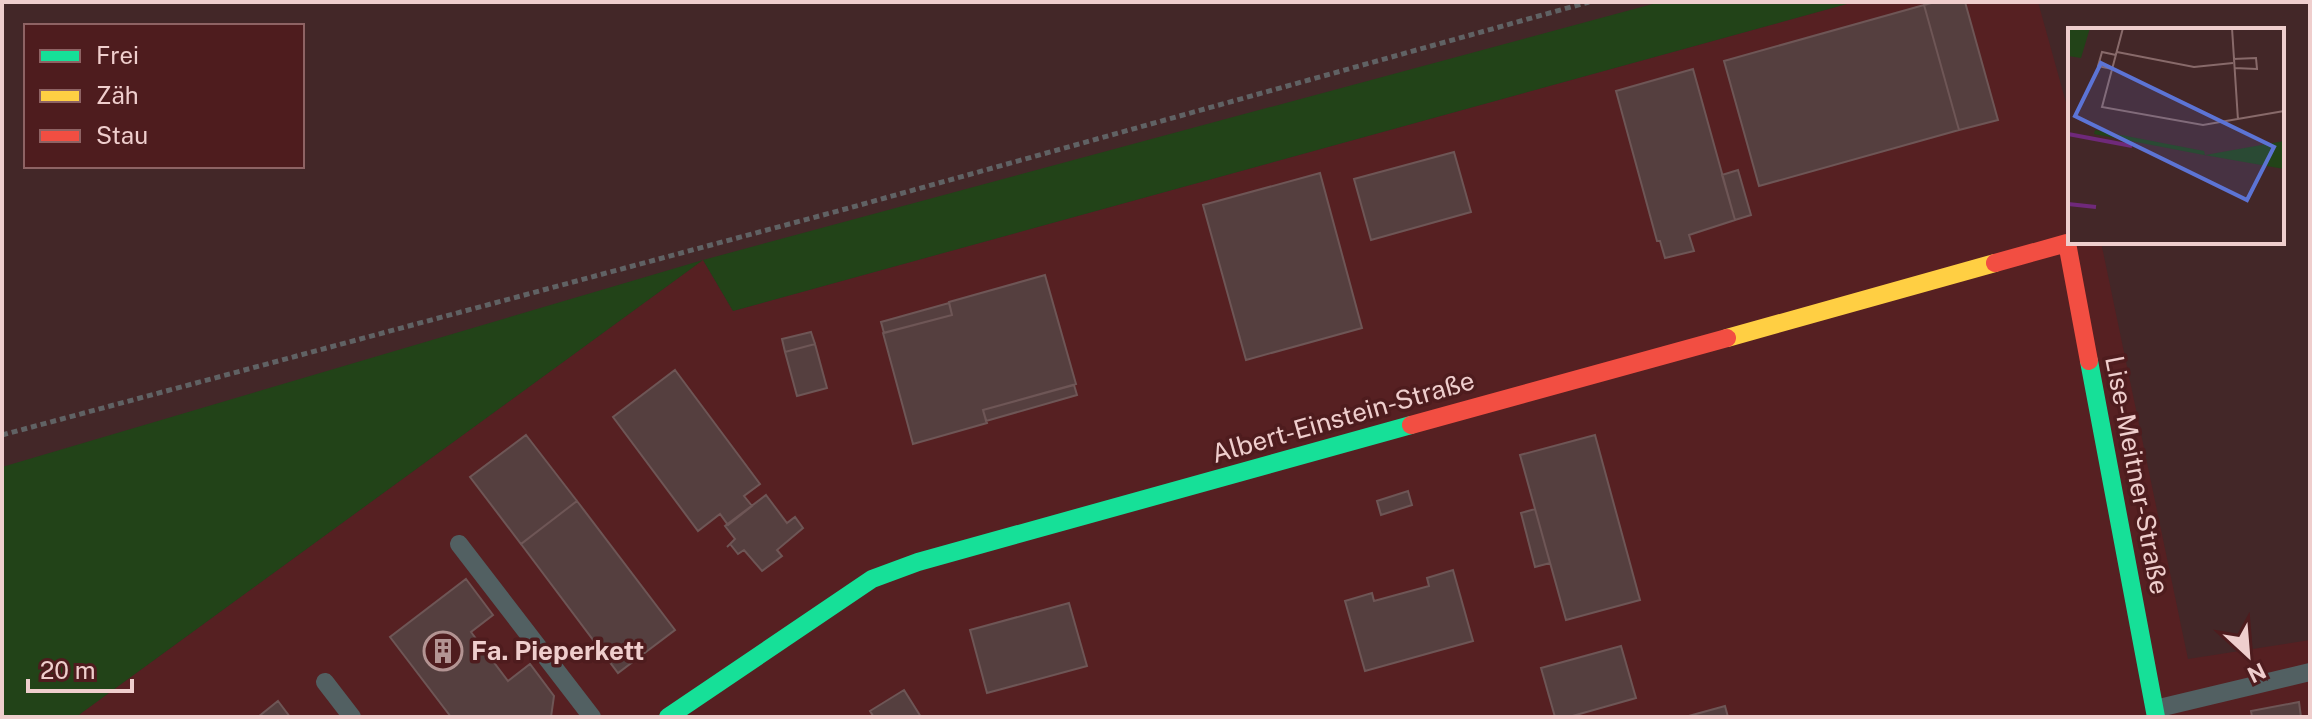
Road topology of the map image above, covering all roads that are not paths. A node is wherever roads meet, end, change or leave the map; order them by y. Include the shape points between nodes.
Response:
1 (2067, 243) joint
2 (459, 544) dead end
3 (2310, 672) edge
4 (325, 682) dead end
5 (2156, 713) edge
6 (352, 717) edge
7 (592, 717) edge
8 (668, 717) edge

1 - 5 street, Lise-Meitner-Straße
1 - 8 street, Albert-Einstein-Straße via 918,562 872,579
2 - 7 lane
3 - 5 lane
4 - 6 lane

